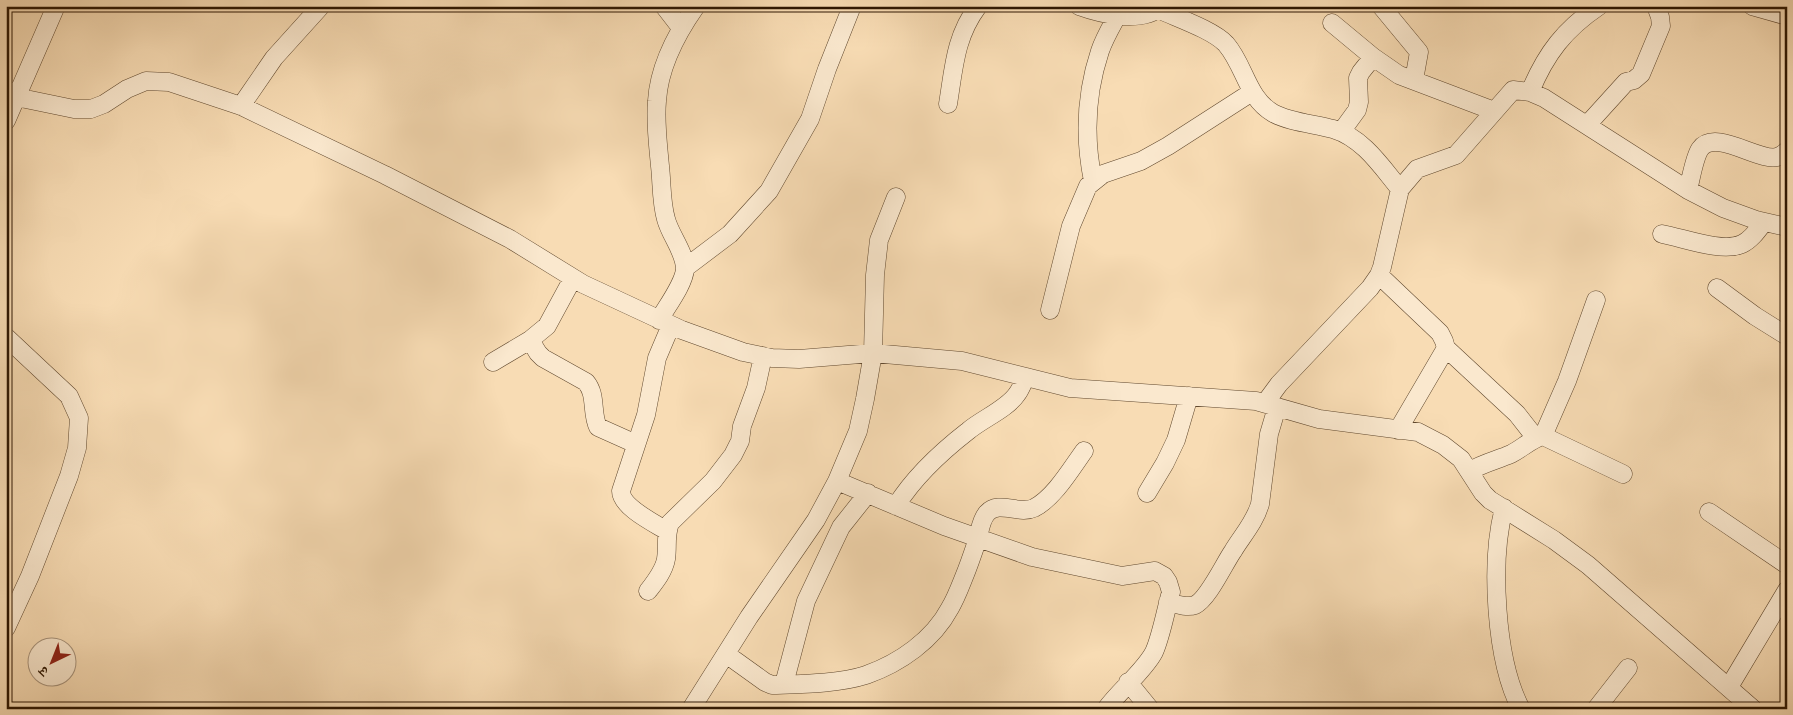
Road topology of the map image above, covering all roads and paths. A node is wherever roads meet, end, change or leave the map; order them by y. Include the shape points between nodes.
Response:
1 (56, 6) edge
2 (321, 6) edge
3 (664, 6) edge
4 (696, 6) edge
5 (852, 6) edge
6 (978, 6) edge
7 (1078, 6) edge
8 (1656, 6) edge
9 (1752, 6) edge
10 (1160, 8) edge
11 (1385, 8) edge
12 (1593, 8) edge
13 (1117, 16) junction
14 (1787, 16) edge
15 (1332, 23) dead end
16 (681, 28) junction
17 (1373, 57) junction
18 (1414, 80) junction
19 (1252, 92) junction
20 (1530, 92) junction
21 (11, 93) edge
22 (948, 104) dead end
23 (241, 106) junction
24 (1494, 111) junction
25 (6, 121) edge
26 (1587, 125) junction
27 (1341, 132) junction
28 (1787, 151) edge
29 (1093, 181) junction
30 (1400, 190) junction
31 (1688, 190) junction
32 (896, 197) dead end
33 (1764, 222) junction
34 (1787, 227) edge
35 (1662, 234) dead end
36 (685, 268) junction
37 (1379, 275) junction
38 (573, 278) junction
39 (1717, 288) dead end
40 (1596, 300) dead end
41 (1050, 310) dead end
42 (665, 322) junction
43 (1787, 336) edge
44 (6, 337) edge
45 (530, 340) junction
46 (1446, 348) junction
47 (872, 354) junction
48 (763, 356) junction
49 (493, 362) dead end
50 (1026, 377) junction
51 (1189, 396) junction
52 (1271, 405) junction
53 (1398, 430) junction
54 (1539, 436) junction
55 (636, 444) junction
56 (1084, 451) dead end
57 (1470, 471) junction
58 (1623, 474) dead end
59 (837, 480) junction
60 (1147, 493) dead end
61 (868, 494) junction
62 (896, 506) junction
63 (1504, 508) junction
64 (1709, 512) dead end
65 (667, 531) junction
66 (978, 539) junction
67 (1787, 564) edge
68 (1787, 590) edge
69 (648, 591) dead end
70 (1168, 602) junction
71 (6, 628) edge
72 (726, 654) junction
73 (1628, 668) dead end
74 (1128, 682) junction
75 (784, 684) junction
76 (1729, 688) junction
77 (691, 709) edge
78 (1106, 709) edge
79 (1150, 709) edge
80 (1521, 709) edge
81 (1596, 709) edge
82 (1753, 709) edge

1 - 21 street
2 - 23 street via 274,58
3 - 16 street
4 - 16 street
5 - 36 street via 810,119 769,191 730,234
6 - 22 street via 957,47
7 - 13 street
8 - 26 street via 1661,26 1641,74 1626,82
9 - 14 street
10 - 13 street via 1149,14
10 - 19 street via 1226,44
11 - 18 street via 1419,52
12 - 20 street via 1549,52
13 - 29 street via 1101,49 1089,101 1086,132
15 - 17 street
16 - 36 street via 661,79 657,126 664,212
17 - 18 street via 1399,75
17 - 27 street via 1358,78 1357,110
18 - 24 street
19 - 27 street via 1274,113
19 - 29 street via 1168,146
20 - 24 street via 1513,90
20 - 26 street
21 - 23 street via 74,109 91,109 146,81 169,82
21 - 25 street
23 - 38 street via 385,174 510,239
24 - 30 street via 1456,155 1417,169
26 - 31 street
27 - 30 street via 1365,147
28 - 31 street via 1776,158 1731,145 1704,145 1699,151
29 - 41 street via 1071,226
30 - 37 street
31 - 33 street via 1723,208
32 - 47 street via 877,248
33 - 34 street
33 - 35 street via 1744,243 1733,246 1721,247
36 - 42 street
37 - 46 street via 1440,333
37 - 52 street via 1278,384
38 - 42 street
38 - 45 street via 547,326
39 - 43 street
40 - 54 street via 1567,381
42 - 48 street via 743,352
42 - 55 street via 646,415
44 - 71 street via 68,396 78,418 77,448 69,476
45 - 49 street
45 - 55 street via 543,358 590,387 598,427
46 - 53 street
46 - 54 street
47 - 48 street via 799,359
47 - 50 street via 962,361
47 - 59 street via 858,431
48 - 65 street via 740,441 733,455 713,481 670,523
50 - 51 street via 1070,388
50 - 62 street via 1018,394 956,440 914,480
51 - 52 street
51 - 60 street via 1176,440
52 - 53 street via 1319,418
52 - 70 street via 1258,514 1199,602 1193,606
53 - 57 street via 1418,432 1443,445
54 - 57 street via 1512,453
54 - 58 street
55 - 65 street via 621,496 630,507
56 - 66 street via 1058,486 1033,508 1022,511 996,508 988,512
57 - 63 street via 1483,493
59 - 61 street
59 - 72 street via 816,520
61 - 62 street
61 - 75 street via 841,527 811,589
62 - 66 street
63 - 76 street via 1588,565
63 - 80 street via 1496,580 1498,621 1506,663
64 - 67 street
65 - 69 street via 666,561
66 - 70 street via 1032,556 1122,576 1155,571 1168,582 1171,592
66 - 75 street via 951,608 921,644 899,660 865,675
68 - 76 street
70 - 74 street via 1154,652
72 - 75 street via 765,682
72 - 77 street
73 - 81 street
74 - 78 street
74 - 79 street
76 - 82 street

